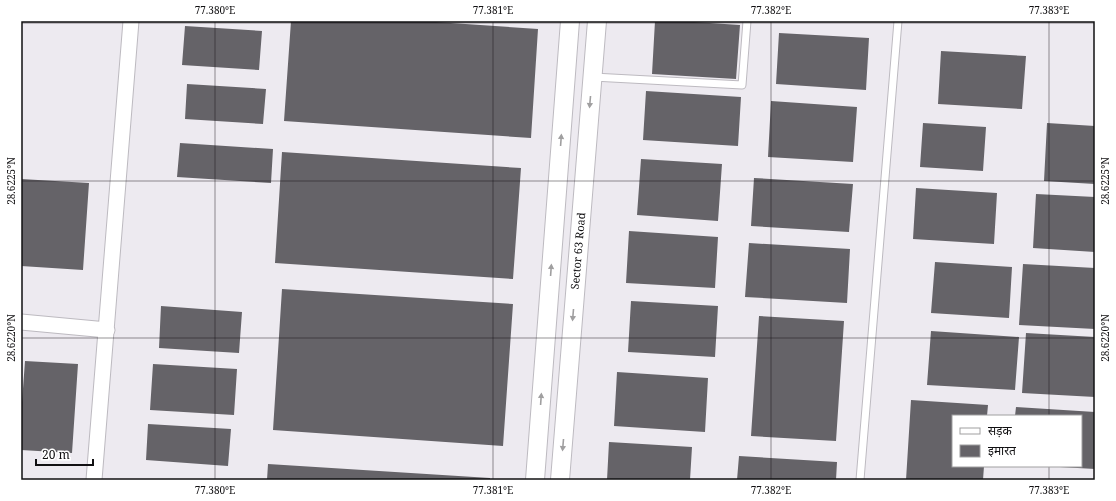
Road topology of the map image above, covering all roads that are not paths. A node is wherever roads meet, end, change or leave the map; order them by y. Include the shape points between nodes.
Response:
1 (131, 21) edge
2 (570, 21) edge
3 (597, 21) edge
4 (747, 21) edge
5 (898, 21) edge
6 (592, 77) junction
7 (21, 322) edge
8 (106, 330) junction
9 (94, 480) edge
10 (535, 480) edge
11 (560, 480) edge
12 (860, 480) edge

1 - 8 street
10 -> 2 street
3 - 6 street, Sector 63 Road
4 - 6 lane via 742,85
5 - 12 lane
6 -> 11 street, Sector 63 Road
7 - 8 street
8 - 9 street

